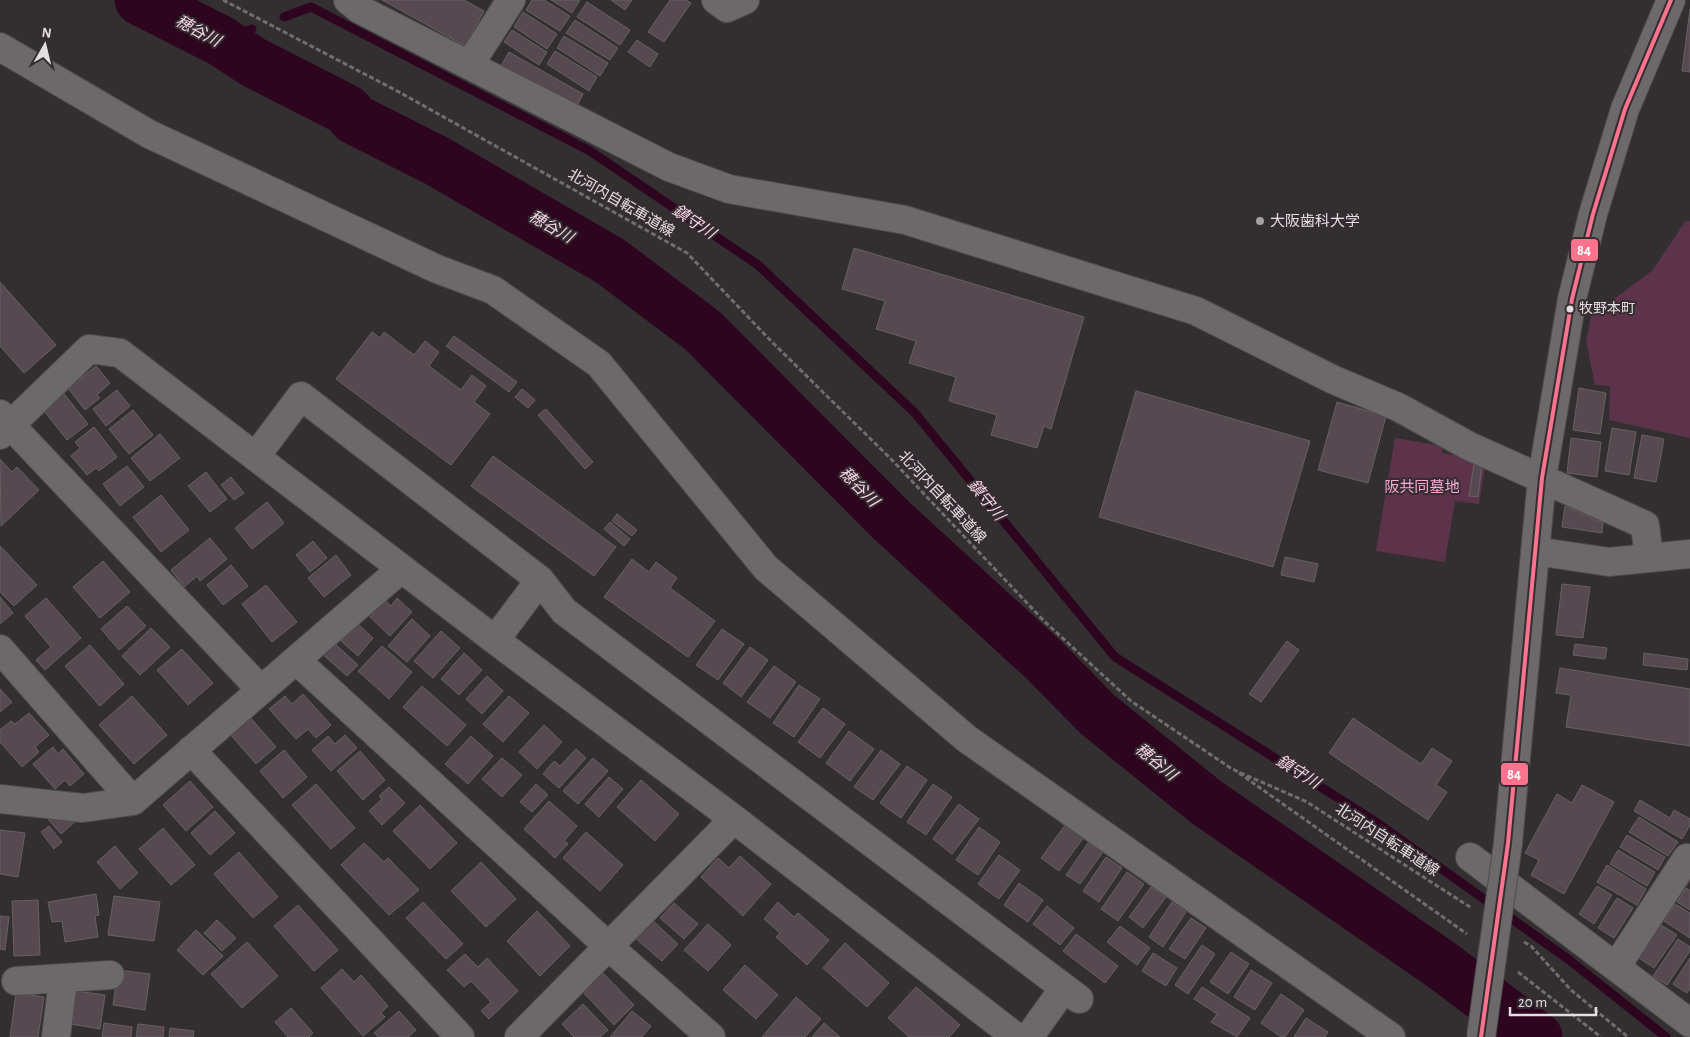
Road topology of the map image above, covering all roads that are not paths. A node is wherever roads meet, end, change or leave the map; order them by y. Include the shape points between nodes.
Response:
1 (348, 0) edge
2 (511, 0) edge
3 (716, 0) edge
4 (745, 0) edge
5 (1670, 0) edge
6 (0, 47) edge
7 (470, 64) junction
8 (3, 425) edge
9 (256, 456) junction
10 (1542, 478) junction
11 (1535, 551) junction
12 (1690, 554) edge
13 (1649, 557) junction
14 (401, 569) junction
15 (540, 580) junction
16 (495, 640) junction
17 (0, 649) edge
18 (296, 660) junction
19 (261, 690) junction
20 (191, 750) junction
21 (0, 799) edge
22 (133, 801) junction
23 (734, 819) junction
24 (1470, 857) dead end
25 (1687, 858) dead end
26 (608, 946) junction
27 (1616, 967) junction
28 (110, 975) dead end
29 (63, 980) junction
30 (16, 981) dead end
31 (1690, 1023) edge
32 (56, 1037) edge
33 (460, 1037) edge
34 (519, 1037) edge
35 (711, 1037) edge
36 (1016, 1037) edge
37 (1028, 1037) edge
38 (1391, 1037) edge
39 (1481, 1037) edge

1 - 7 street via 359,9
2 - 7 street
3 - 4 street via 727,8
5 - 10 street via 1625,109 1593,214 1572,299
6 - 38 street via 148,134 437,269 493,290 600,364 766,568 966,739
7 - 10 street via 669,167 729,189 905,220 1196,312 1334,380 1398,407 1469,446
8 - 9 street via 89,349 120,354
8 - 19 street
9 - 14 street
9 - 15 street via 301,396
10 - 11 street
10 - 13 street via 1645,525
11 - 13 street via 1609,562
11 - 39 street, bridge via 1508,843
12 - 13 street
14 - 16 street
14 - 18 street
15 - 16 street
15 - 37 street via 564,611 1072,993
16 - 23 street
17 - 22 street
18 - 19 street
18 - 26 street
19 - 20 street
20 - 22 street
20 - 33 street
21 - 22 street via 83,808
23 - 26 street
23 - 36 street
24 - 27 street
25 - 27 street
26 - 34 street
26 - 35 street
27 - 31 street
28 - 29 street
29 - 30 street
29 - 32 street

